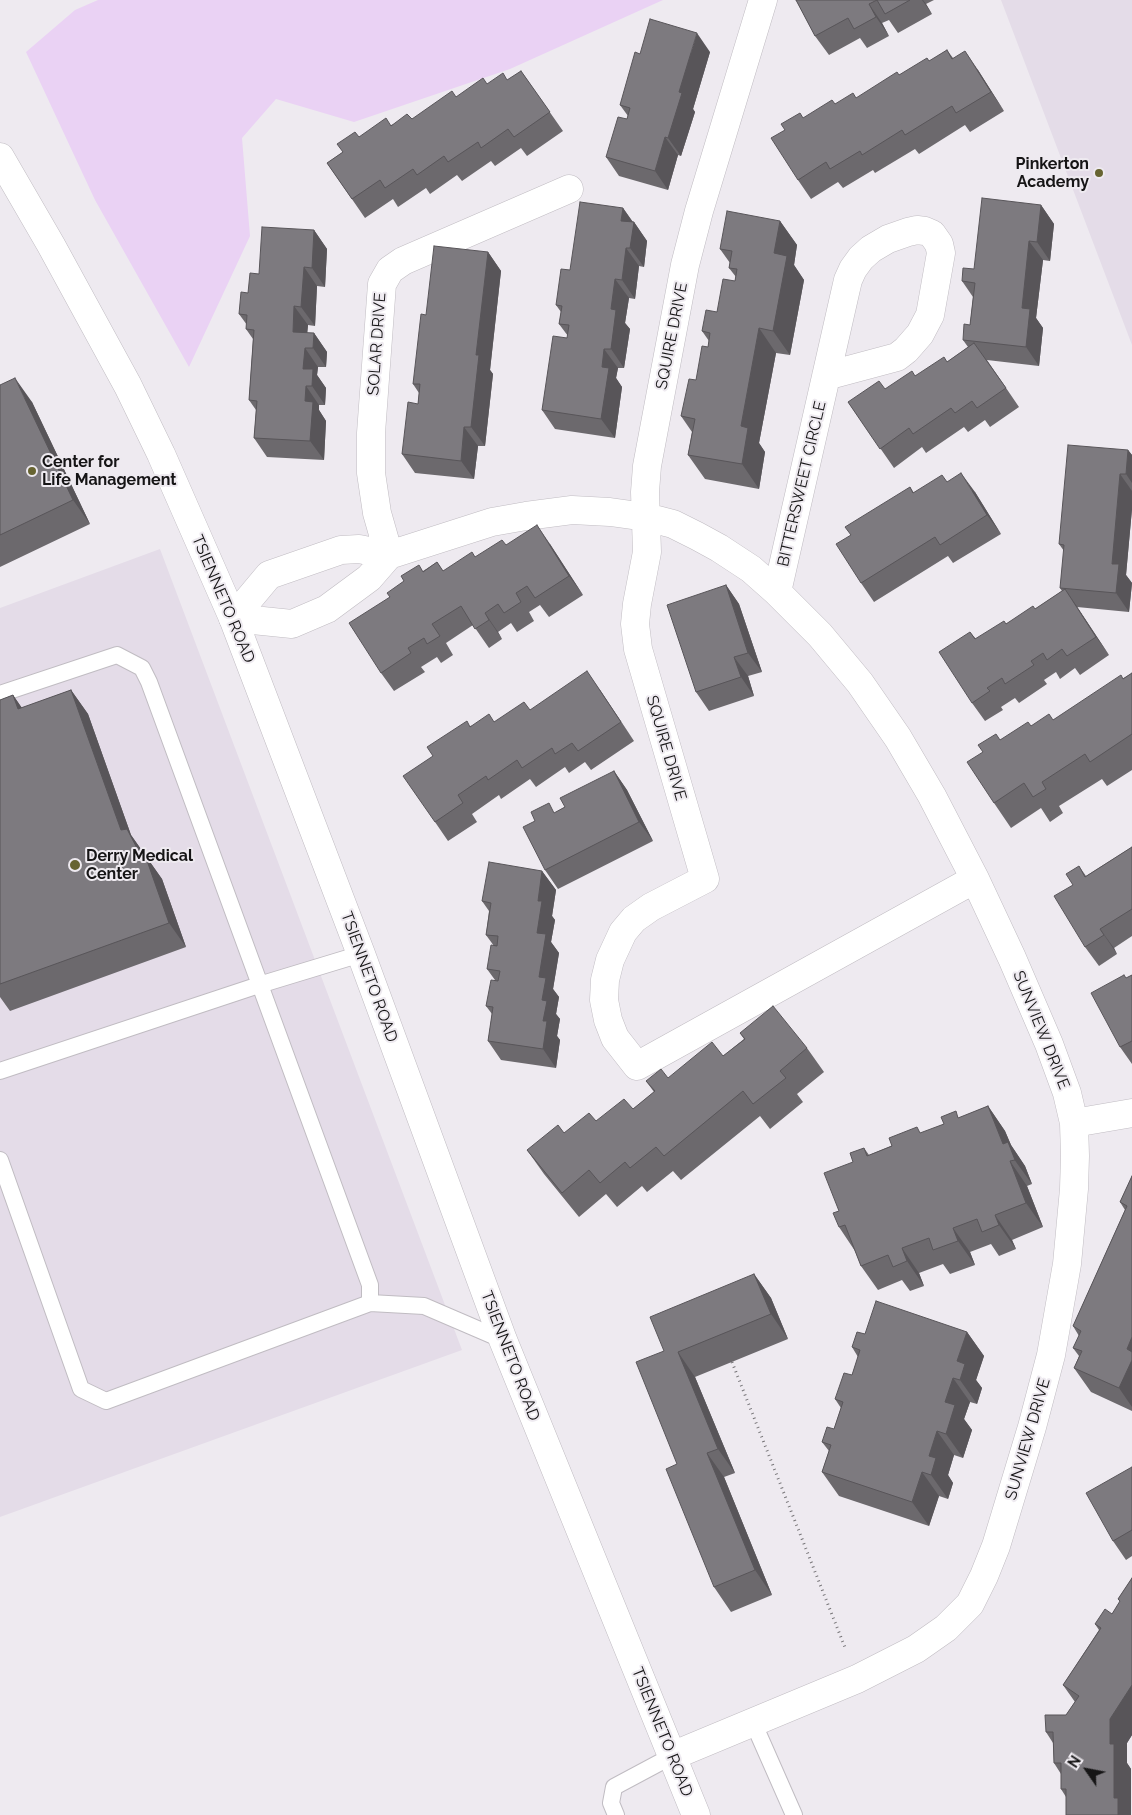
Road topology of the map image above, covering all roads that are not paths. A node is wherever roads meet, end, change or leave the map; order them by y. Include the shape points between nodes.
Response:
1 (763, 0) edge
2 (0, 157) edge
3 (569, 189) dead end
4 (826, 376) junction
5 (646, 517) junction
6 (389, 555) junction
7 (777, 592) junction
8 (233, 618) junction
9 (0, 694) edge
10 (975, 879) junction
11 (361, 954) junction
12 (259, 986) junction
13 (0, 1070) edge
14 (1132, 1113) edge
15 (1074, 1124) junction
16 (0, 1160) edge
17 (370, 1303) junction
18 (503, 1340) junction
19 (753, 1722) junction
20 (672, 1756) junction
21 (616, 1815) edge
22 (696, 1815) edge
23 (794, 1815) edge

1 - 5 street, SQUIRE DRIVE via 685,265 647,466
2 - 8 street, TSIENNETO ROAD via 128,386
3 - 6 street, SOLAR DRIVE via 403,261 390,270 382,284 371,473 377,513
4 - 4 street, BITTERSWEET CIRCLE via 897,357 920,334 930,316 941,253 932,234 917,230 898,234 861,258 845,293
4 - 7 street, BITTERSWEET CIRCLE
5 - 6 street, SUNVIEW DRIVE via 572,510 526,516 492,522
5 - 7 street, SUNVIEW DRIVE via 673,524 719,548 751,569
5 - 10 street, SQUIRE DRIVE via 647,552 636,618 638,649 705,879 650,907 634,919 623,932 610,960 604,1000 608,1020 615,1038 637,1066
6 - 8 street via 369,578 327,609 292,624
6 - 8 street, SUNVIEW DRIVE via 359,549 341,550 269,575
7 - 10 street, SUNVIEW DRIVE via 843,662 898,738
8 - 11 street, TSIENNETO ROAD
9 - 12 lane via 116,655 142,668
10 - 15 street, SUNVIEW DRIVE via 1049,1044 1067,1093
11 - 12 lane
11 - 18 street, TSIENNETO ROAD
12 - 13 lane
12 - 17 lane via 370,1285
14 - 15 street
15 - 19 street, SUNVIEW DRIVE via 1072,1223 1051,1354 996,1546 970,1604 946,1628 916,1649 857,1679
16 - 17 lane via 81,1390 106,1400
17 - 18 lane via 424,1306
18 - 20 street, TSIENNETO ROAD
19 - 20 street, SUNVIEW DRIVE
19 - 23 lane
20 - 21 lane via 614,1787 611,1803
20 - 22 street, TSIENNETO ROAD

